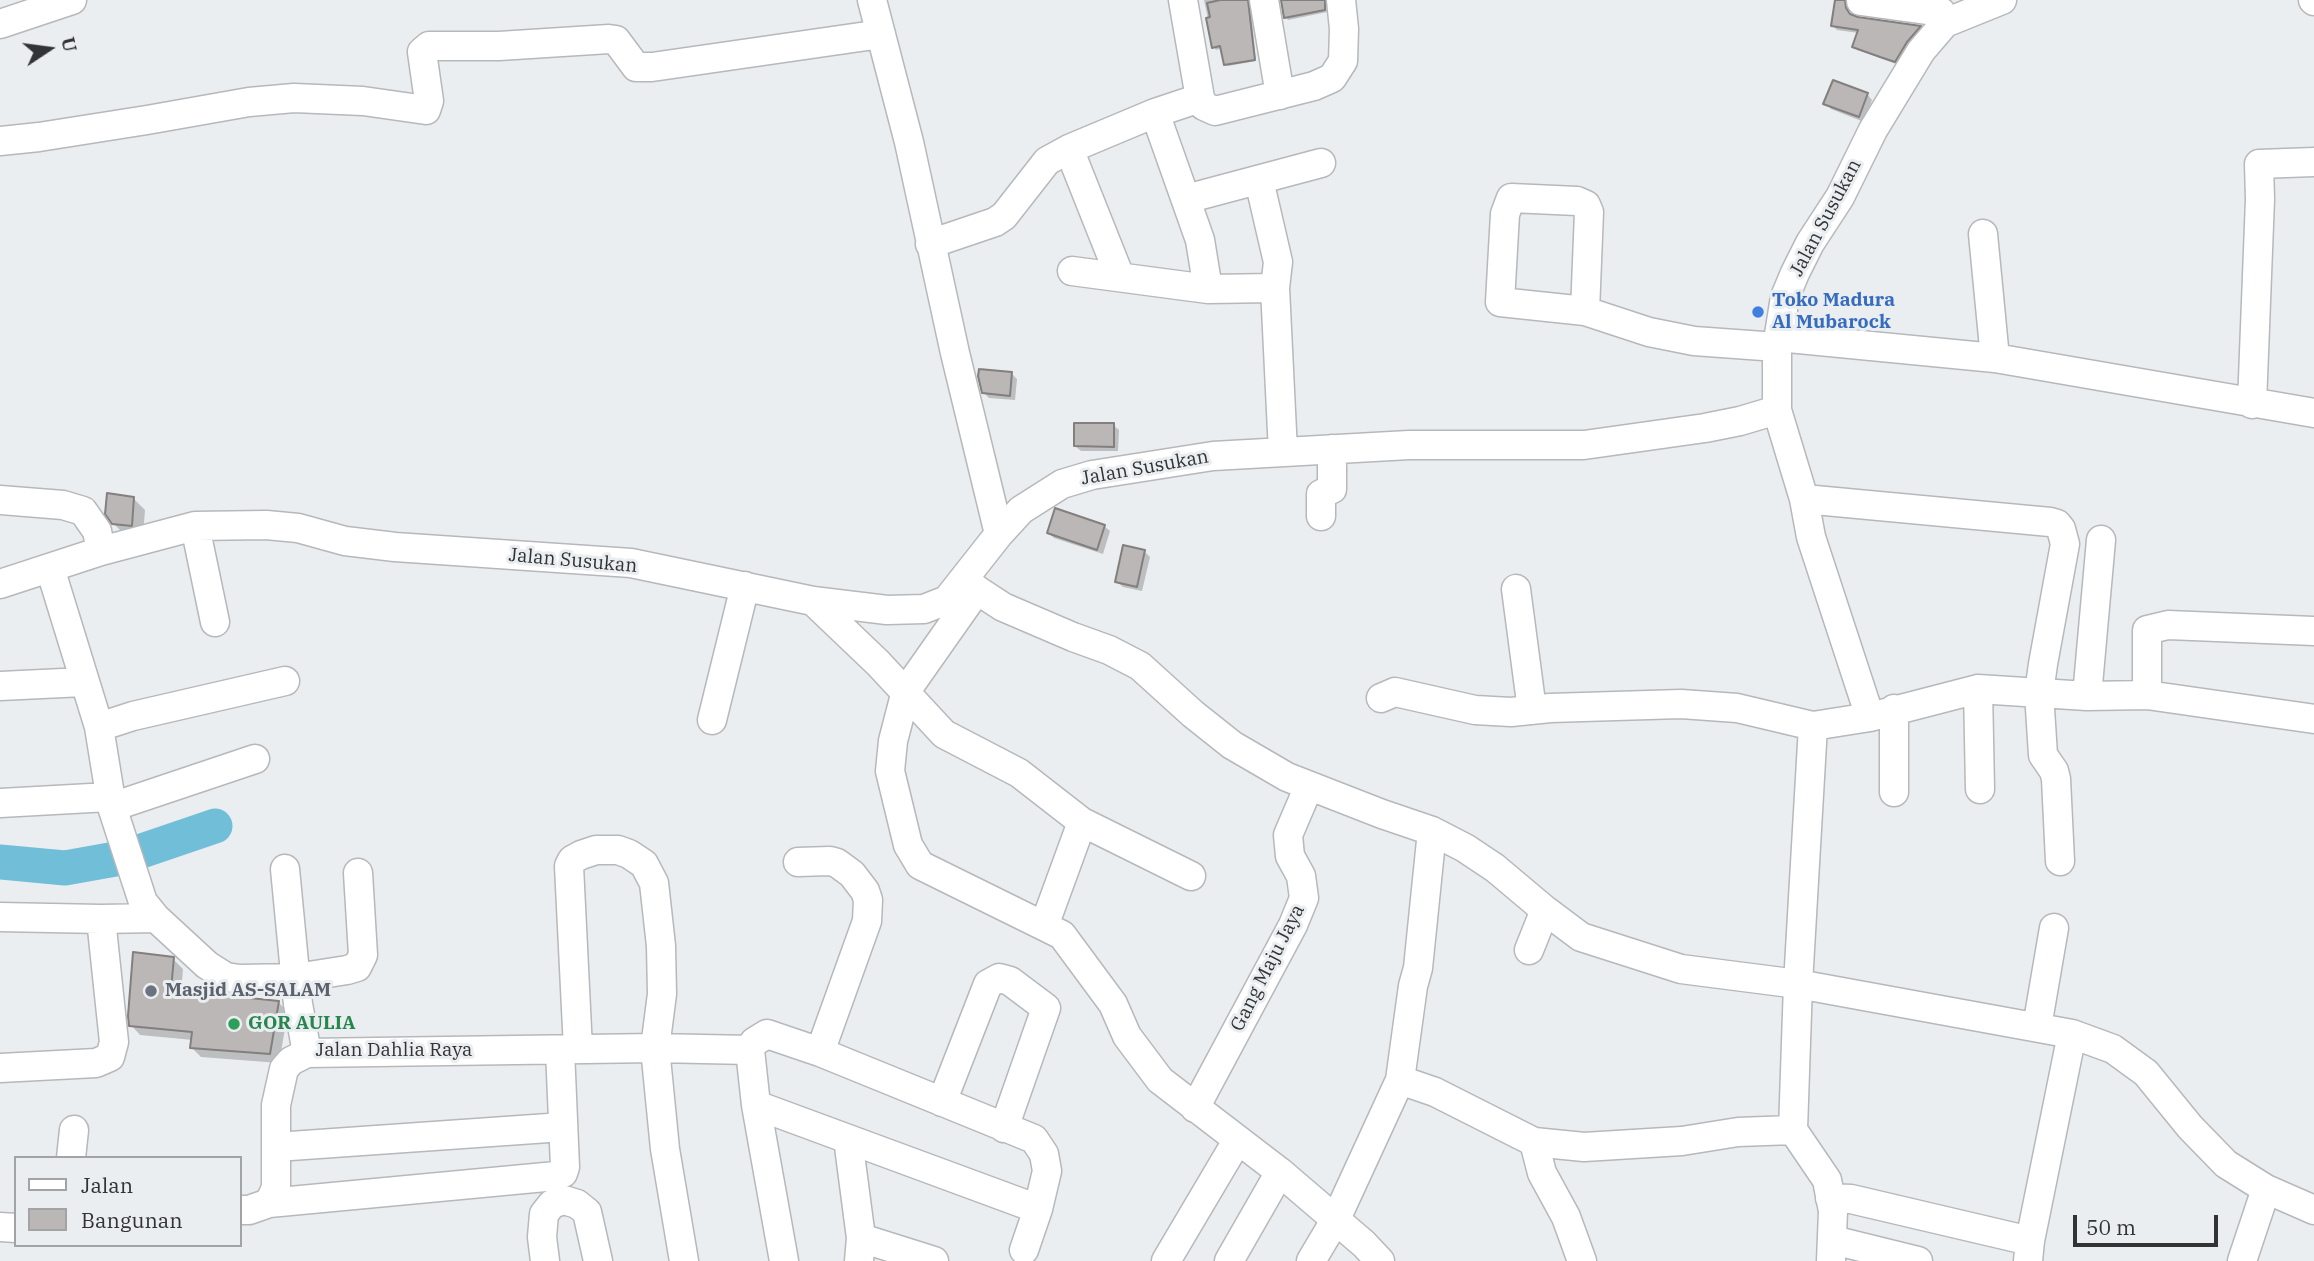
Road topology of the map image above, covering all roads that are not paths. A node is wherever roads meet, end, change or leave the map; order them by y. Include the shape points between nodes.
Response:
1 (72, 0) edge
2 (872, 0) edge
3 (1183, 0) edge
4 (1264, 0) edge
5 (1341, 0) edge
6 (2002, 0) edge
7 (1861, 1) edge
8 (1942, 12) edge
9 (0, 24) edge
10 (881, 34) junction
11 (1280, 95) junction
12 (1200, 98) junction
13 (1155, 113) junction
14 (0, 141) edge
15 (1069, 149) junction
16 (2314, 162) edge
17 (1321, 163) dead end
18 (1259, 180) junction
19 (1186, 199) junction
20 (1983, 234) dead end
21 (930, 244) junction
22 (1072, 271) dead end
23 (1120, 277) junction
24 (1275, 288) junction
25 (1208, 289) junction
26 (1585, 311) junction
27 (1778, 342) junction
28 (1995, 358) junction
29 (2252, 404) junction
30 (1777, 410) junction
31 (2314, 413) edge
32 (1332, 449) junction
33 (1283, 452) junction
34 (1804, 499) junction
35 (0, 500) edge
36 (1321, 516) dead end
37 (194, 526) junction
38 (999, 534) junction
39 (2101, 540) dead end
40 (101, 551) junction
41 (50, 568) junction
42 (0, 584) edge
43 (971, 584) junction
44 (745, 586) junction
45 (1516, 589) dead end
46 (813, 601) junction
47 (215, 622) dead end
48 (2314, 631) edge
49 (285, 681) dead end
50 (84, 682) junction
51 (0, 686) edge
52 (1978, 690) junction
53 (906, 691) junction
54 (2039, 693) junction
55 (2147, 695) junction
56 (2087, 696) junction
57 (1381, 698) dead end
58 (1532, 710) junction
59 (1882, 713) junction
60 (2314, 719) edge
61 (712, 720) dead end
62 (1813, 726) junction
63 (99, 727) junction
64 (255, 759) dead end
65 (1309, 786) junction
66 (1980, 789) dead end
67 (1894, 792) dead end
68 (111, 802) junction
69 (0, 803) edge
70 (1082, 822) junction
71 (1432, 831) junction
72 (2060, 861) dead end
73 (798, 862) dead end
74 (285, 869) dead end
75 (358, 873) dead end
76 (1191, 876) dead end
77 (150, 910) junction
78 (1545, 910) junction
79 (0, 917) edge
80 (101, 919) junction
81 (1044, 926) junction
82 (2054, 928) dead end
83 (1529, 950) dead end
84 (296, 978) junction
85 (1798, 984) junction
86 (2037, 1027) junction
87 (2073, 1034) junction
88 (655, 1048) junction
89 (569, 1050) junction
90 (750, 1050) junction
91 (820, 1052) junction
92 (307, 1053) junction
93 (0, 1068) edge
94 (1400, 1080) junction
95 (942, 1102) junction
96 (756, 1105) junction
97 (1195, 1108) junction
98 (563, 1127) junction
99 (1004, 1128) junction
100 (74, 1130) dead end
101 (1793, 1130) junction
102 (848, 1139) junction
103 (1237, 1141) junction
104 (1534, 1142) junction
105 (276, 1147) junction
106 (71, 1156) edge
107 (1280, 1172) junction
108 (2266, 1189) junction
109 (1830, 1198) junction
110 (269, 1203) junction
111 (1038, 1209) junction
112 (242, 1210) edge
113 (2314, 1210) edge
114 (1336, 1219) junction
115 (860, 1250) edge
116 (1024, 1250) dead end
117 (1832, 1251) edge
118 (2029, 1251) edge
119 (1175, 1258) edge
120 (545, 1261) edge
121 (598, 1261) edge
122 (684, 1261) edge
123 (784, 1261) edge
124 (934, 1261) edge
125 (1229, 1261) edge
126 (1311, 1261) edge
127 (1380, 1261) edge
128 (1582, 1261) edge
129 (1918, 1261) edge
130 (2242, 1261) edge

1 - 9 street
2 - 10 street
3 - 12 street
4 - 11 street
5 - 11 street via 1343,61 1332,78
6 - 8 street, Jalan Susukan
7 - 8 street
8 - 27 street, Jalan Susukan via 1810,243 1785,297
10 - 14 street via 652,67 636,67 617,40 610,38 429,46 422,52 429,101 426,110 294,98
10 - 21 street
11 - 12 street via 1215,111
12 - 13 street
13 - 15 street
13 - 19 street
15 - 21 street via 1047,161 1004,216
15 - 23 street
16 - 29 street via 2259,164
17 - 18 street
18 - 19 street
18 - 24 street via 1278,262
19 - 25 street via 1200,240
20 - 28 street
21 - 38 street
22 - 23 street
23 - 25 street
24 - 25 street
24 - 33 street
26 - 26 street via 1586,205 1511,198 1505,214 1500,302
26 - 27 street via 1683,339
27 - 28 street
27 - 30 street, Jalan Susukan
28 - 29 street
29 - 31 street
30 - 32 street, Jalan Susukan via 1705,428 1584,445 1409,444
30 - 34 street
32 - 33 street, Jalan Susukan
32 - 36 street via 1332,488 1321,494
33 - 38 street, Jalan Susukan via 1209,456 1092,475 1043,494
34 - 54 street via 2057,524 2065,544
34 - 59 street via 1811,537
35 - 40 street via 83,511 97,531
37 - 40 street, Jalan Susukan
37 - 44 street, Jalan Susukan via 266,525 395,547 631,563
37 - 47 street
38 - 43 street, Jalan Susukan
39 - 56 street
40 - 41 street, Jalan Susukan
41 - 42 street, Jalan Susukan
41 - 50 street
43 - 46 street, Jalan Susukan via 924,609 887,610
43 - 53 street
43 - 65 street via 1003,607 1140,666 1232,746
44 - 46 street, Jalan Susukan
44 - 61 street
45 - 58 street
46 - 53 street
48 - 55 street via 2168,625 2147,630
49 - 63 street
50 - 51 street
50 - 63 street
52 - 54 street
52 - 59 street
52 - 66 street
53 - 70 street via 944,734 1020,773
53 - 81 street via 890,771 908,845 920,865
54 - 56 street
54 - 72 street via 2043,755 2056,775
55 - 56 street
55 - 60 street
57 - 58 street via 1395,692 1475,710
58 - 62 street via 1681,704 1737,708
59 - 62 street
59 - 67 street
62 - 85 street
63 - 68 street
64 - 68 street
65 - 71 street
65 - 97 street, Gang Maju Jaya via 1288,835 1304,898
68 - 69 street
68 - 77 street
70 - 76 street
70 - 81 street
71 - 78 street via 1495,868
71 - 94 street via 1418,968
73 - 91 street via 837,863 859,882 868,900 867,921
74 - 84 street, Jalan Dahlia Raya
75 - 84 street via 363,955 357,967
77 - 80 street
77 - 84 street via 207,965 226,977
78 - 83 street
78 - 85 street via 1581,937 1681,969
79 - 80 street
80 - 93 street via 114,1042 110,1057 96,1063
81 - 97 street via 1062,935 1113,1004 1127,1036 1160,1080
82 - 86 street
84 - 92 street, Jalan Dahlia Raya
85 - 86 street
85 - 101 street
86 - 87 street
87 - 108 street via 2113,1049 2146,1073 2226,1164
87 - 118 street
88 - 89 street, Jalan Dahlia Raya
88 - 89 street via 662,994 654,883 644,864 629,854 596,850 572,860 569,866
88 - 90 street, Jalan Dahlia Raya
88 - 122 street via 665,1149
89 - 92 street, Jalan Dahlia Raya
89 - 98 street
90 - 91 street via 767,1034
90 - 96 street
91 - 95 street
92 - 105 street via 284,1069 276,1105
94 - 104 street via 1435,1092
94 - 114 street
95 - 99 street
95 - 99 street via 988,984 999,978 1010,981 1045,1007
96 - 102 street
96 - 123 street
97 - 103 street
98 - 105 street
98 - 110 street via 565,1167 556,1176
99 - 111 street via 1034,1139 1044,1154 1047,1171
100 - 106 street
101 - 104 street via 1584,1147
101 - 109 street via 1827,1180
102 - 111 street
102 - 115 street
103 - 107 street
103 - 119 street
104 - 128 street via 1542,1173 1566,1217
105 - 110 street via 276,1188
107 - 114 street
107 - 125 street
108 - 113 street
108 - 130 street
109 - 117 street
109 - 118 street via 1851,1199
110 - 112 street
111 - 116 street
114 - 126 street
114 - 127 street
115 - 124 street
117 - 129 street
120 - 121 street via 544,1214 552,1204 564,1200 587,1212

